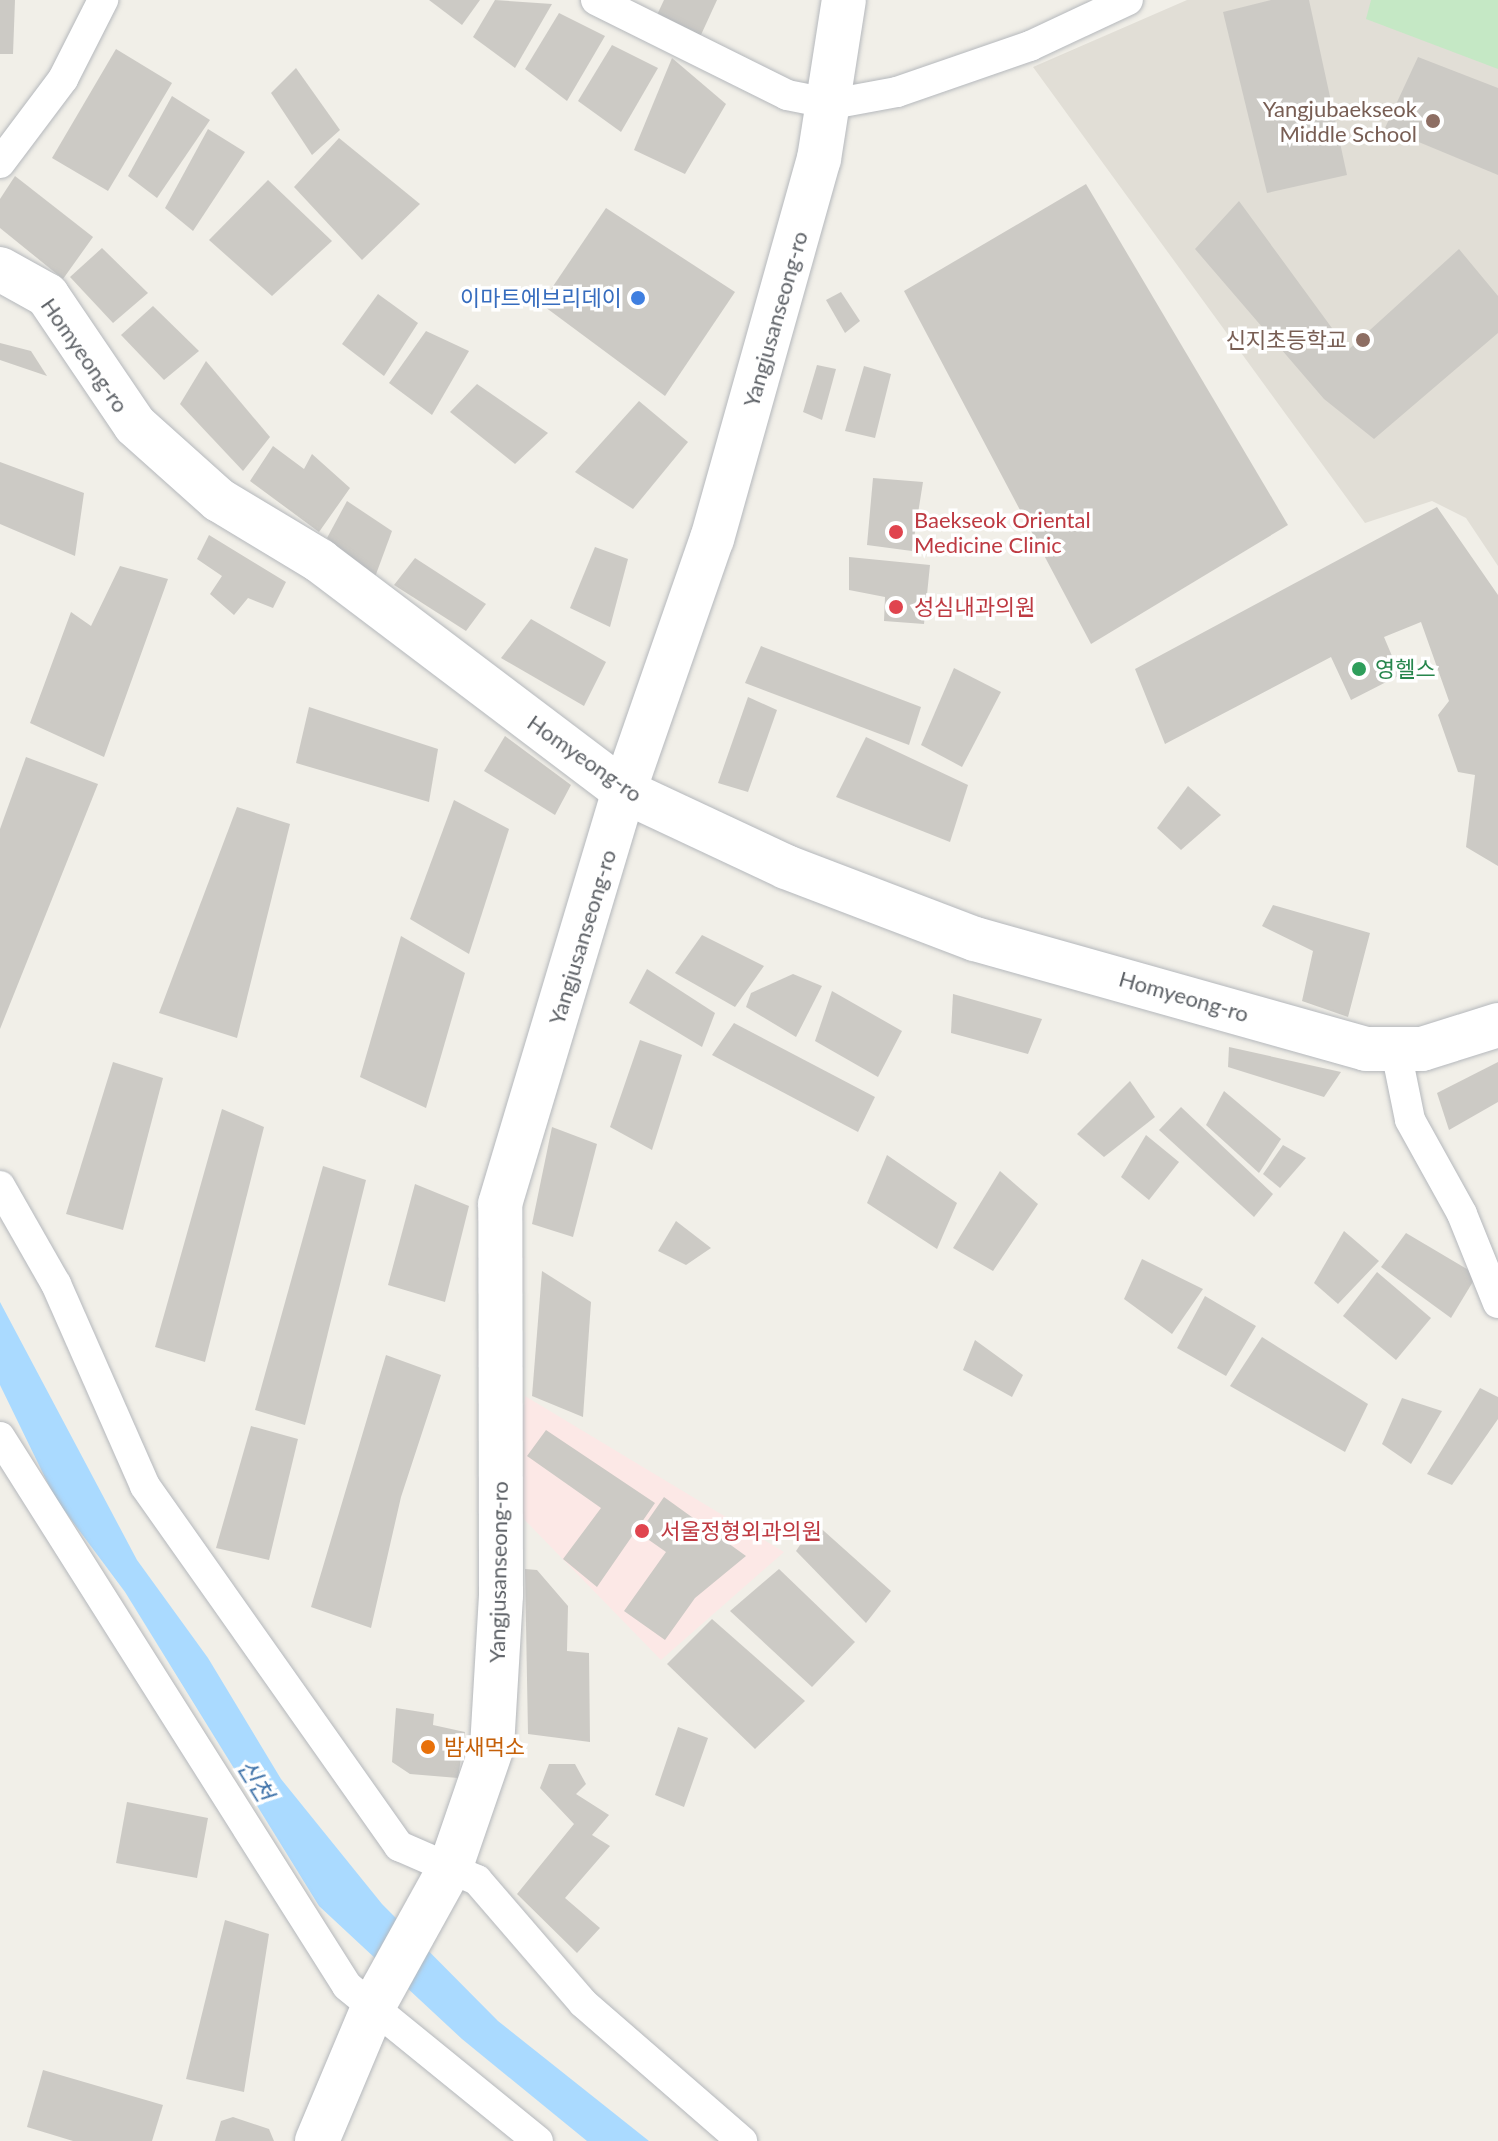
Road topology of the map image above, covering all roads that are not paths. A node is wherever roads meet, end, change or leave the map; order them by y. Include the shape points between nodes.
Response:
1 (103, 0) edge
2 (596, 0) edge
3 (844, 0) edge
4 (1128, 0) edge
5 (832, 104) junction
6 (0, 163) edge
7 (0, 269) edge
8 (624, 791) junction
9 (1498, 1025) edge
10 (1396, 1051) junction
11 (0, 1186) edge
12 (1498, 1303) edge
13 (0, 1437) edge
14 (445, 1878) junction
15 (380, 1996) junction
16 (317, 2141) edge
17 (538, 2141) edge
18 (742, 2141) edge

1 - 6 street via 63,79
2 - 5 street via 787,95
3 - 5 street, Yangjusanseong-ro
4 - 5 street via 1023,48 897,92
5 - 8 street, Yangjusanseong-ro via 712,539
7 - 8 street, Homyeong-ro via 47,295 135,425 219,500 320,561
8 - 10 street, Homyeong-ro via 786,867 975,939
8 - 14 street, Yangjusanseong-ro via 500,1204 501,1595 492,1747
9 - 10 street, Homyeong-ro
10 - 12 street via 1410,1120 1462,1214
11 - 14 street via 56,1284 145,1486 399,1846
13 - 15 street via 169,1696 318,1946 347,1986
14 - 15 street, Yangjusanseong-ro
14 - 18 street via 477,1880 583,2003
15 - 16 street
15 - 17 street

